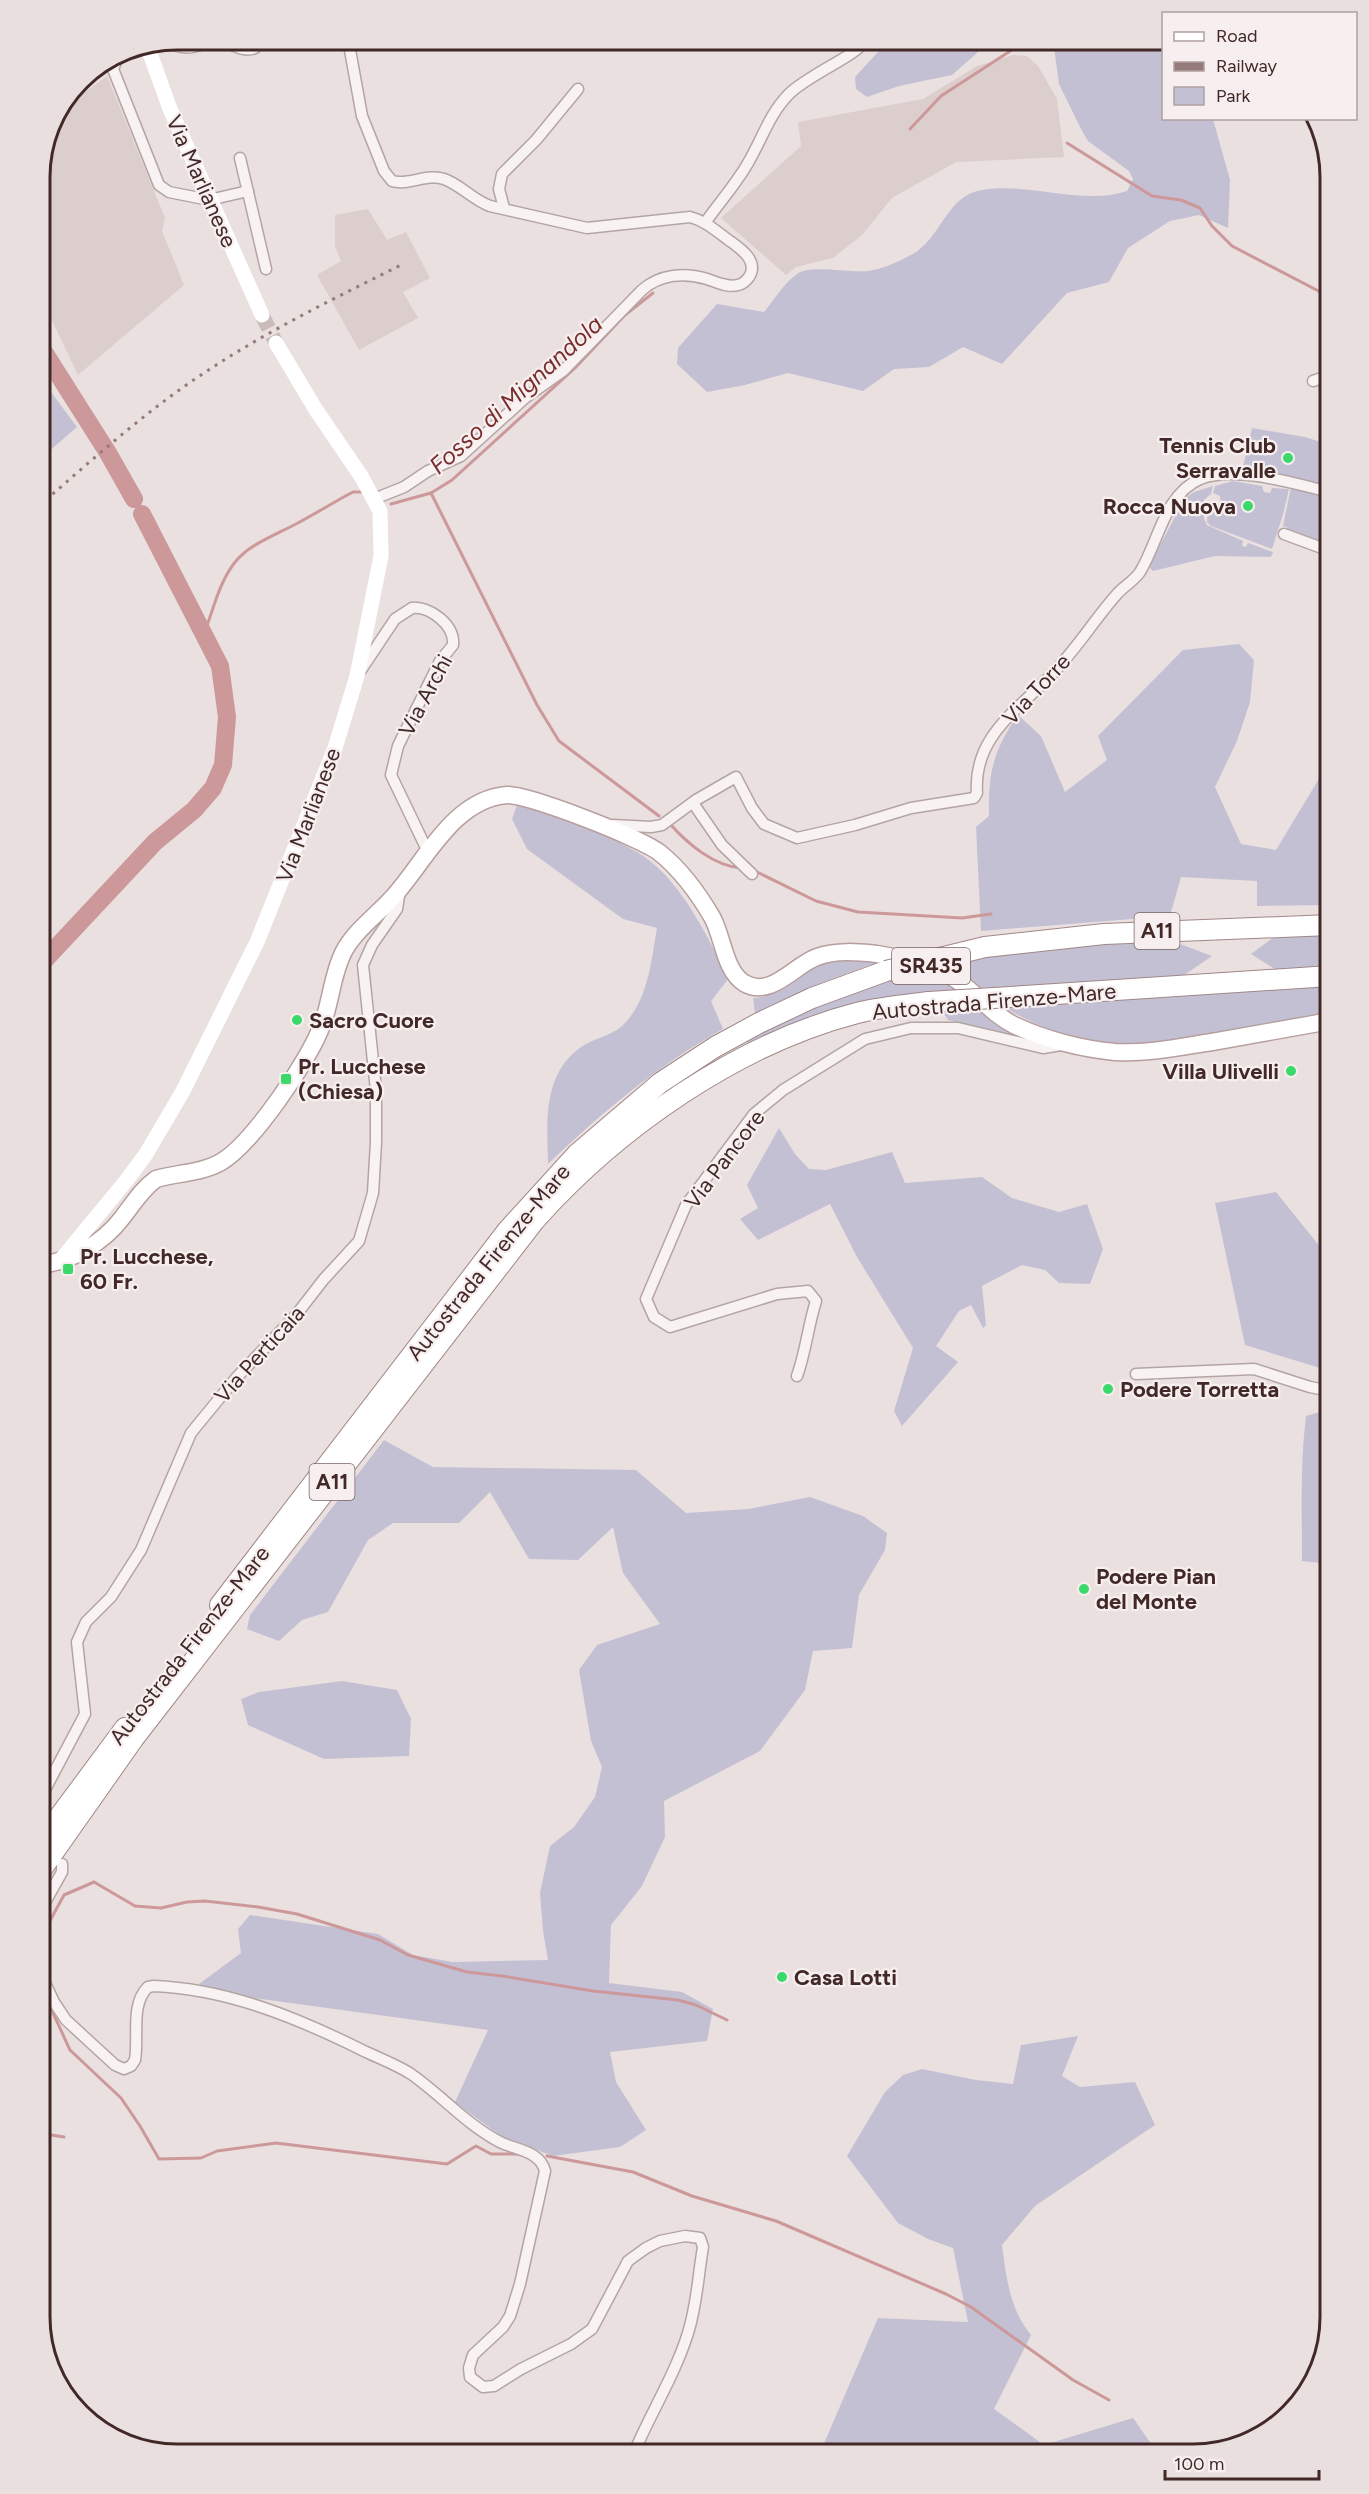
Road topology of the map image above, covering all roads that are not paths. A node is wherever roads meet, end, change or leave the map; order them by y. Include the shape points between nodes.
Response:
1 (350, 50) edge
2 (856, 50) edge
3 (150, 53) edge
4 (114, 66) edge
5 (578, 89) dead end
6 (240, 158) dead end
7 (248, 190) junction
8 (209, 200) junction
9 (504, 208) junction
10 (705, 223) junction
11 (266, 269) dead end
12 (262, 315) tunnel mouth
13 (276, 343) tunnel mouth
14 (1320, 379) edge
15 (1313, 381) dead end
16 (1320, 490) edge
17 (374, 499) junction
18 (1284, 534) dead end
19 (1320, 547) edge
20 (357, 676) junction
21 (693, 803) junction
22 (598, 825) junction
23 (428, 852) junction
24 (752, 874) dead end
25 (401, 889) junction
26 (1320, 925) edge
27 (1320, 977) edge
28 (1320, 1023) edge
29 (1070, 1043) junction
30 (50, 1262) edge
31 (50, 1263) edge
32 (1136, 1374) dead end
33 (796, 1376) dead end
34 (1320, 1388) edge
35 (50, 1781) edge
36 (50, 1829) edge
37 (50, 1857) edge
38 (62, 1864) dead end
39 (50, 1893) edge
40 (50, 1993) edge
41 (637, 2444) edge

1 - 9 street via 362,116 388,177 396,182 444,179 482,203
2 - 10 street via 805,80 786,97 770,118 749,162
3 - 8 street, Via Marlianese
4 - 8 street via 161,188
5 - 9 street via 502,174 499,189
6 - 7 street
7 - 8 street
7 - 11 street
8 - 12 street, Via Marlianese
9 - 10 street via 587,228 684,216
10 - 17 street via 744,252 752,266 744,283 730,286 685,275 649,284 563,371 525,398 461,456
13 - 17 street, Via Marlianese
14 - 15 street
16 - 21 street, Via Torre via 1249,476 1203,478 1189,485 1171,507 1139,573 1116,595 1056,671 1003,721 979,766 974,798 911,808 797,838 764,824 735,777
17 - 20 street, Via Marlianese via 381,520 381,556
18 - 19 street
20 - 23 street, Via Archi via 404,611 420,607 429,610 451,632 453,645 440,661 398,746 391,776
20 - 30 street, Via Marlianese via 335,748 257,942 183,1091 126,1181
21 - 22 street via 656,827
21 - 24 street via 722,845
22 - 23 main road, SR435 via 533,799 508,795 469,809
22 - 29 main road, SR435 via 657,850 677,868 715,921 736,977 745,983 773,985 804,964 830,953 878,955 937,969 1008,1022
23 - 25 main road, SR435
25 - 31 main road, SR435 via 352,939 343,954 319,1035 302,1067 240,1146 215,1165 156,1179 111,1232 85,1250
25 - 35 street, Via Perticaia via 397,909 363,965 376,1090 376,1142 373,1193 359,1241 190,1433 141,1550 111,1597 86,1622 76,1642 85,1714
26 - 36 highway, Autostrada Firenze-Mare / A11, bridge via 1104,934 985,947 886,971 820,994 691,1062 625,1112 561,1170 507,1231
27 - 37 highway, Autostrada Firenze-Mare / A11, bridge via 929,1002 878,1009 850,1015 766,1047 651,1115 572,1180 535,1220 134,1738
28 - 29 main road, SR435 via 1167,1050 1115,1052
29 - 33 street, Via Pancore via 1043,1047 958,1028 911,1028 865,1039 783,1089 754,1114 686,1205 646,1299 654,1317 670,1327 777,1294 808,1291 816,1301
32 - 34 street via 1254,1369
38 - 39 street via 62,1872
40 - 41 street via 66,2020 124,2069 135,2060 137,2014 148,1987 192,1989 249,2003 302,2022 396,2065 498,2141 543,2162 515,2302 503,2327 473,2355 468,2368 470,2377 483,2387 494,2386 592,2329 628,2261 646,2248 685,2235 700,2238 704,2247 688,2333

